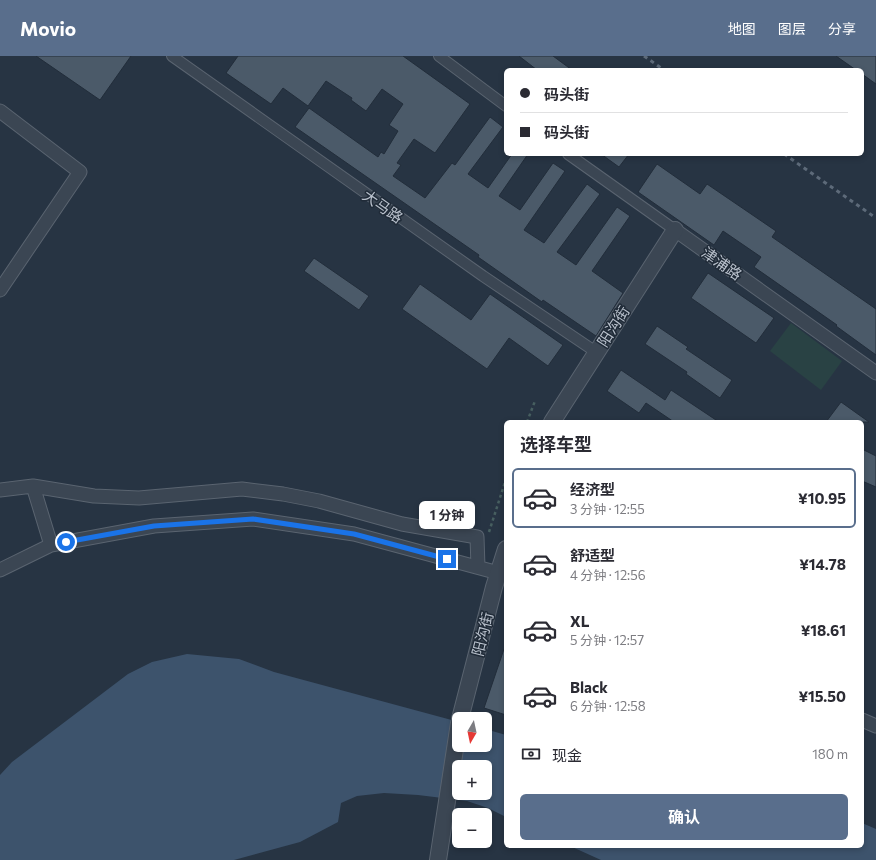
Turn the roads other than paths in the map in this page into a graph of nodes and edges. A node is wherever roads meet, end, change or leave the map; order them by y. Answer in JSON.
{"nodes":[{"id":1,"x":172,"y":56,"type":"edge"},
{"id":2,"x":439,"y":56,"type":"edge"},
{"id":3,"x":504,"y":105,"type":"edge"},
{"id":4,"x":0,"y":111,"type":"edge"},
{"id":5,"x":571,"y":156,"type":"edge"},
{"id":6,"x":675,"y":230,"type":"junction"},
{"id":7,"x":0,"y":290,"type":"edge"},
{"id":8,"x":596,"y":352,"type":"junction"},
{"id":9,"x":876,"y":373,"type":"edge"},
{"id":10,"x":553,"y":420,"type":"edge"},
{"id":11,"x":33,"y":486,"type":"junction"},
{"id":12,"x":0,"y":490,"type":"edge"},
{"id":13,"x":51,"y":545,"type":"junction"},
{"id":14,"x":504,"y":561,"type":"edge"},
{"id":15,"x":478,"y":567,"type":"junction"},
{"id":16,"x":0,"y":570,"type":"edge"},
{"id":17,"x":502,"y":573,"type":"edge"},
{"id":18,"x":462,"y":712,"type":"edge"},
{"id":19,"x":864,"y":721,"type":"edge"},
{"id":20,"x":876,"y":726,"type":"edge"},
{"id":21,"x":455,"y":752,"type":"edge"},
{"id":22,"x":432,"y":860,"type":"edge"},
{"id":23,"x":438,"y":860,"type":"edge"}],
"edges":[{"from":1,"to":8,"type":"street","name":"大马路"},
{"from":2,"to":3,"type":"street"},
{"from":4,"to":7,"type":"street"},
{"from":5,"to":6,"type":"street","name":"津浦路"},
{"from":6,"to":8,"type":"street","name":"阳沟街"},
{"from":6,"to":9,"type":"street","name":"津浦路"},
{"from":8,"to":10,"type":"street","name":"阳沟街"},
{"from":11,"to":12,"type":"street"},
{"from":11,"to":13,"type":"street"},
{"from":11,"to":15,"type":"street"},
{"from":13,"to":15,"type":"street"},
{"from":13,"to":16,"type":"street"},
{"from":14,"to":17,"type":"street","name":"阳沟街"},
{"from":15,"to":17,"type":"street"},
{"from":17,"to":18,"type":"street","name":"阳沟街"},
{"from":19,"to":20,"type":"street"},
{"from":21,"to":23,"type":"street"},
{"from":22,"to":23,"type":"street"}]}
